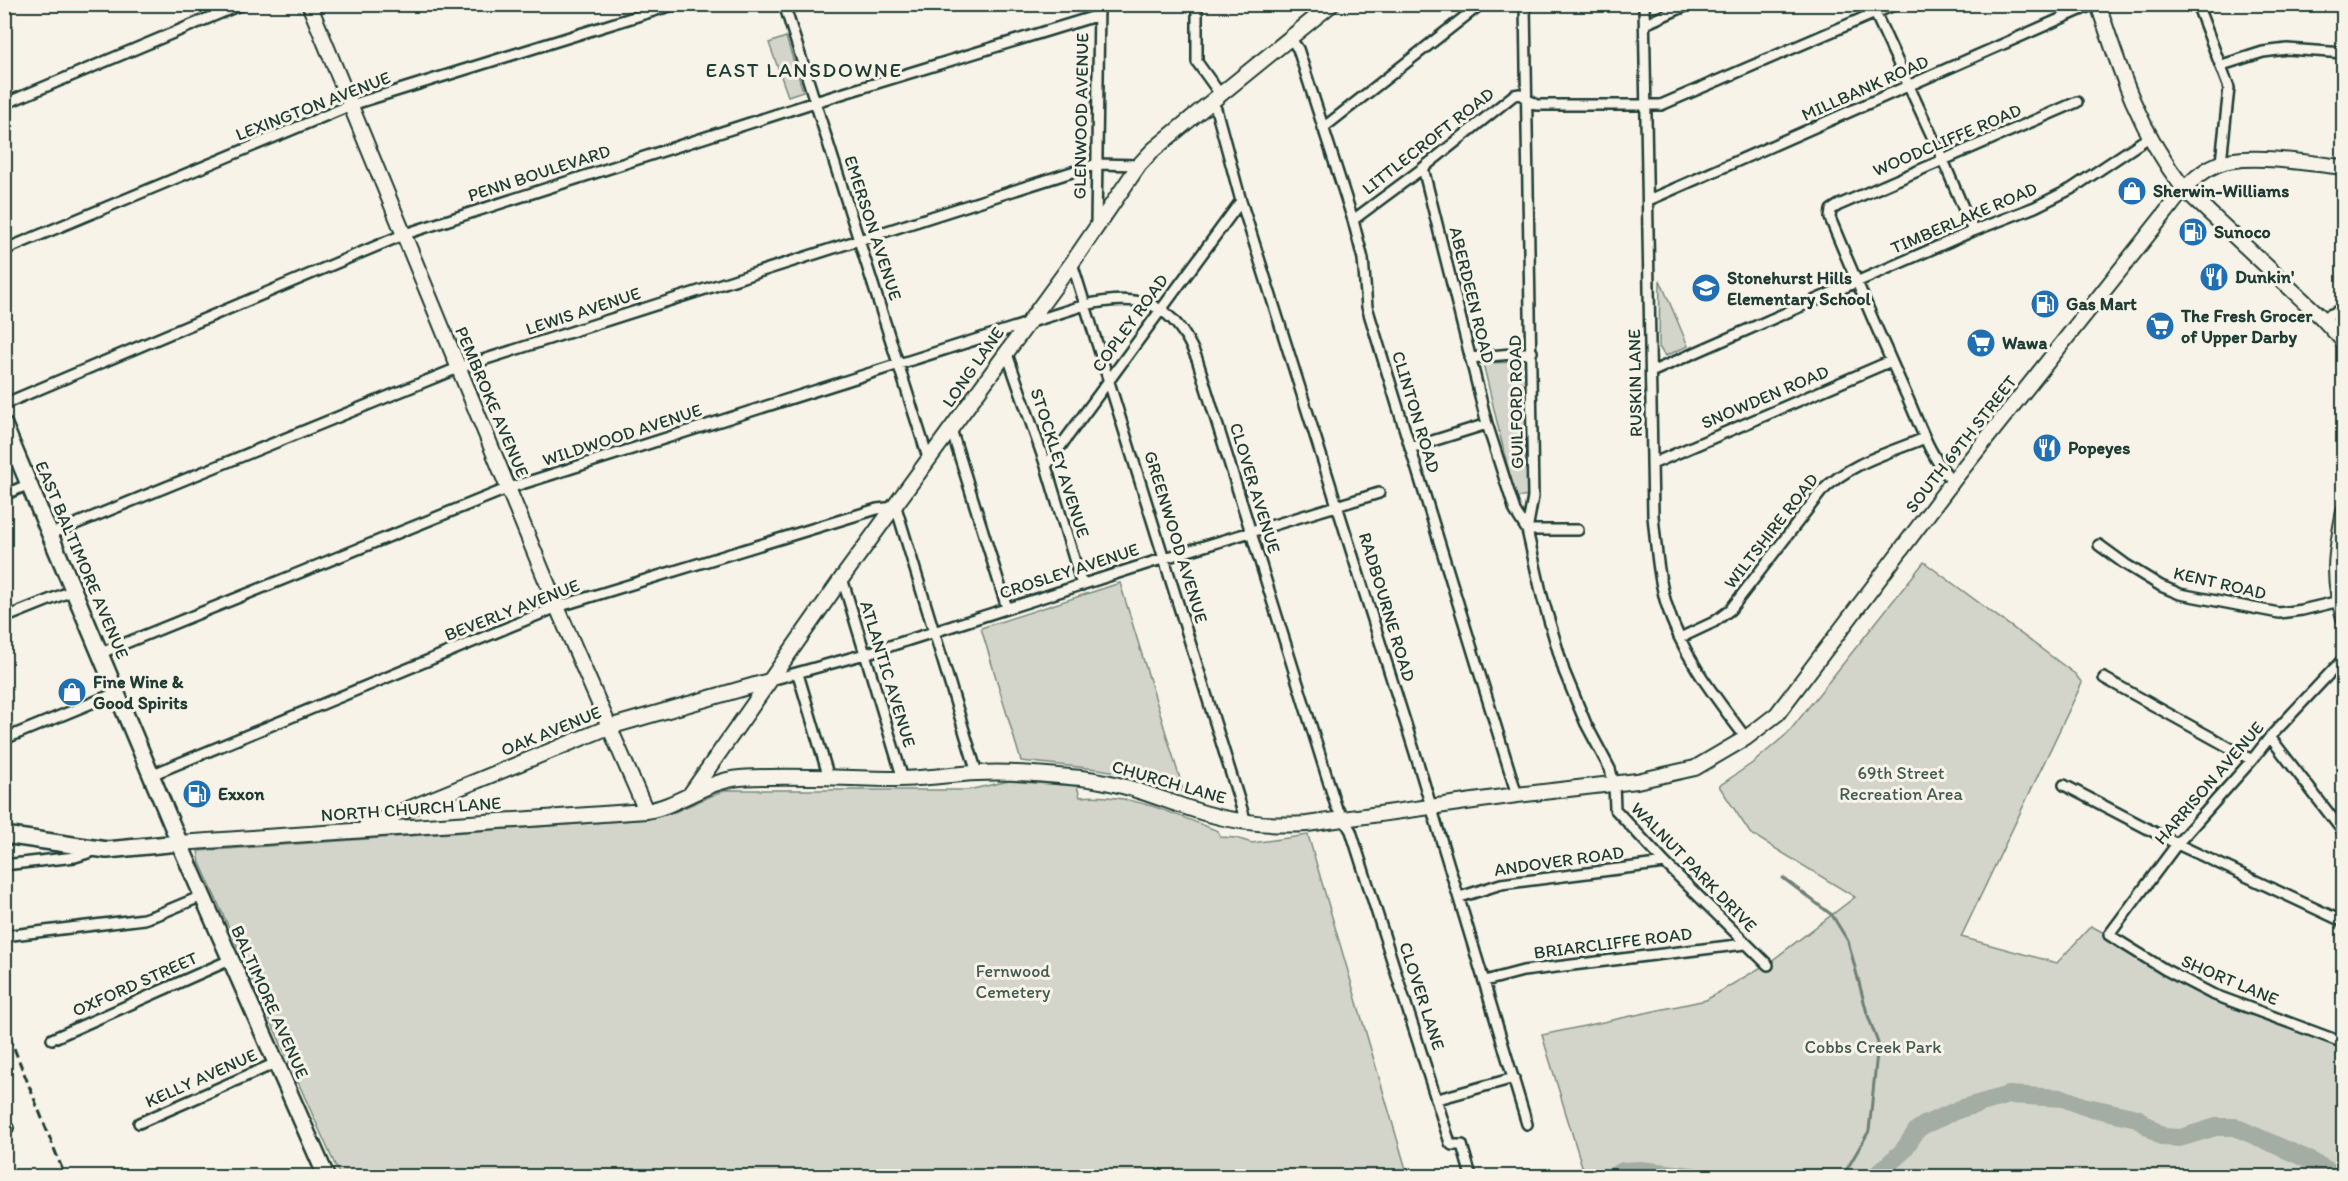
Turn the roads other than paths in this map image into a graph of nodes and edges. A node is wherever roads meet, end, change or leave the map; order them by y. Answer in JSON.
{"nodes":[{"id":1,"x":242,"y":4,"type":"edge"},
{"id":2,"x":309,"y":4,"type":"edge"},
{"id":3,"x":676,"y":4,"type":"edge"},
{"id":4,"x":784,"y":4,"type":"edge"},
{"id":5,"x":1099,"y":4,"type":"edge"},
{"id":6,"x":1197,"y":4,"type":"edge"},
{"id":7,"x":1332,"y":4,"type":"edge"},
{"id":8,"x":1481,"y":4,"type":"edge"},
{"id":9,"x":1525,"y":4,"type":"edge"},
{"id":10,"x":1644,"y":4,"type":"edge"},
{"id":11,"x":1690,"y":4,"type":"edge"},
{"id":12,"x":1896,"y":4,"type":"edge"},
{"id":13,"x":2096,"y":4,"type":"edge"},
{"id":14,"x":2197,"y":4,"type":"edge"},
{"id":15,"x":1873,"y":9,"type":"edge"},
{"id":16,"x":1099,"y":15,"type":"junction"},
{"id":17,"x":1644,"y":24,"type":"junction"},
{"id":18,"x":1291,"y":39,"type":"junction"},
{"id":19,"x":2343,"y":52,"type":"edge"},
{"id":20,"x":2222,"y":65,"type":"junction"},
{"id":21,"x":1909,"y":87,"type":"junction"},
{"id":22,"x":1526,"y":97,"type":"junction"},
{"id":23,"x":1215,"y":98,"type":"junction"},
{"id":24,"x":815,"y":102,"type":"junction"},
{"id":25,"x":4,"y":104,"type":"edge"},
{"id":26,"x":1646,"y":104,"type":"junction"},
{"id":27,"x":2072,"y":104,"type":"dead end"},
{"id":28,"x":351,"y":105,"type":"junction"},
{"id":29,"x":1323,"y":128,"type":"junction"},
{"id":30,"x":2149,"y":137,"type":"junction"},
{"id":31,"x":1943,"y":160,"type":"junction"},
{"id":32,"x":2221,"y":162,"type":"junction"},
{"id":33,"x":1097,"y":164,"type":"junction"},
{"id":34,"x":1139,"y":165,"type":"junction"},
{"id":35,"x":2343,"y":167,"type":"edge"},
{"id":36,"x":1423,"y":168,"type":"junction"},
{"id":37,"x":2184,"y":189,"type":"junction"},
{"id":38,"x":1649,"y":200,"type":"junction"},
{"id":39,"x":1241,"y":201,"type":"junction"},
{"id":40,"x":1353,"y":219,"type":"junction"},
{"id":41,"x":1096,"y":228,"type":"junction"},
{"id":42,"x":1973,"y":231,"type":"junction"},
{"id":43,"x":405,"y":234,"type":"junction"},
{"id":44,"x":859,"y":240,"type":"junction"},
{"id":45,"x":4,"y":250,"type":"edge"},
{"id":46,"x":1072,"y":262,"type":"junction"},
{"id":47,"x":1857,"y":283,"type":"junction"},
{"id":48,"x":1085,"y":305,"type":"junction"},
{"id":49,"x":1160,"y":308,"type":"junction"},
{"id":50,"x":2343,"y":309,"type":"edge"},
{"id":51,"x":2322,"y":318,"type":"junction"},
{"id":52,"x":1027,"y":322,"type":"junction"},
{"id":53,"x":2343,"y":342,"type":"edge"},
{"id":54,"x":1006,"y":351,"type":"junction"},
{"id":55,"x":1532,"y":352,"type":"junction"},
{"id":56,"x":1470,"y":358,"type":"junction"},
{"id":57,"x":1891,"y":361,"type":"junction"},
{"id":58,"x":898,"y":363,"type":"junction"},
{"id":59,"x":458,"y":369,"type":"junction"},
{"id":60,"x":1651,"y":372,"type":"junction"},
{"id":61,"x":1109,"y":379,"type":"junction"},
{"id":62,"x":4,"y":404,"type":"edge"},
{"id":63,"x":1487,"y":424,"type":"junction"},
{"id":64,"x":4,"y":425,"type":"edge"},
{"id":65,"x":951,"y":429,"type":"junction"},
{"id":66,"x":1925,"y":438,"type":"junction"},
{"id":67,"x":1410,"y":448,"type":"junction"},
{"id":68,"x":929,"y":461,"type":"junction"},
{"id":69,"x":1652,"y":464,"type":"junction"},
{"id":70,"x":1046,"y":466,"type":"junction"},
{"id":71,"x":1953,"y":481,"type":"junction"},
{"id":72,"x":29,"y":484,"type":"junction"},
{"id":73,"x":509,"y":488,"type":"junction"},
{"id":74,"x":1379,"y":493,"type":"dead end"},
{"id":75,"x":4,"y":495,"type":"edge"},
{"id":76,"x":1338,"y":505,"type":"junction"},
{"id":77,"x":896,"y":507,"type":"junction"},
{"id":78,"x":2343,"y":510,"type":"edge"},
{"id":79,"x":1527,"y":530,"type":"junction"},
{"id":80,"x":1578,"y":530,"type":"dead end"},
{"id":81,"x":1251,"y":532,"type":"junction"},
{"id":82,"x":51,"y":534,"type":"junction"},
{"id":83,"x":2099,"y":545,"type":"dead end"},
{"id":84,"x":1165,"y":558,"type":"junction"},
{"id":85,"x":842,"y":578,"type":"junction"},
{"id":86,"x":1082,"y":585,"type":"junction"},
{"id":87,"x":74,"y":590,"type":"junction"},
{"id":88,"x":2341,"y":601,"type":"edge"},
{"id":89,"x":557,"y":607,"type":"junction"},
{"id":90,"x":1007,"y":608,"type":"junction"},
{"id":91,"x":4,"y":618,"type":"edge"},
{"id":92,"x":2343,"y":618,"type":"edge"},
{"id":93,"x":934,"y":632,"type":"junction"},
{"id":94,"x":1680,"y":638,"type":"junction"},
{"id":95,"x":101,"y":653,"type":"junction"},
{"id":96,"x":865,"y":654,"type":"junction"},
{"id":97,"x":2343,"y":658,"type":"edge"},
{"id":98,"x":798,"y":674,"type":"junction"},
{"id":99,"x":2104,"y":678,"type":"dead end"},
{"id":100,"x":769,"y":681,"type":"junction"},
{"id":101,"x":116,"y":693,"type":"junction"},
{"id":102,"x":609,"y":727,"type":"junction"},
{"id":103,"x":2270,"y":737,"type":"junction"},
{"id":104,"x":1746,"y":738,"type":"junction"},
{"id":105,"x":4,"y":739,"type":"edge"},
{"id":106,"x":2252,"y":760,"type":"junction"},
{"id":107,"x":977,"y":773,"type":"junction"},
{"id":108,"x":151,"y":775,"type":"junction"},
{"id":109,"x":829,"y":778,"type":"junction"},
{"id":110,"x":903,"y":779,"type":"junction"},
{"id":111,"x":1614,"y":784,"type":"junction"},
{"id":112,"x":2064,"y":785,"type":"dead end"},
{"id":113,"x":689,"y":794,"type":"junction"},
{"id":114,"x":1517,"y":795,"type":"junction"},
{"id":115,"x":1432,"y":807,"type":"junction"},
{"id":116,"x":646,"y":811,"type":"junction"},
{"id":117,"x":1343,"y":818,"type":"junction"},
{"id":118,"x":1246,"y":822,"type":"junction"},
{"id":119,"x":353,"y":832,"type":"junction"},
{"id":120,"x":2343,"y":833,"type":"edge"},
{"id":121,"x":4,"y":835,"type":"edge"},
{"id":122,"x":179,"y":843,"type":"junction"},
{"id":123,"x":2177,"y":844,"type":"junction"},
{"id":124,"x":100,"y":850,"type":"junction"},
{"id":125,"x":1665,"y":863,"type":"junction"},
{"id":126,"x":4,"y":865,"type":"edge"},
{"id":127,"x":202,"y":896,"type":"junction"},
{"id":128,"x":1460,"y":897,"type":"junction"},
{"id":129,"x":2343,"y":922,"type":"edge"},
{"id":130,"x":4,"y":936,"type":"edge"},
{"id":131,"x":2109,"y":936,"type":"joint"},
{"id":132,"x":1745,"y":944,"type":"junction"},
{"id":133,"x":230,"y":960,"type":"junction"},
{"id":134,"x":1768,"y":965,"type":"dead end"},
{"id":135,"x":1485,"y":981,"type":"junction"},
{"id":136,"x":52,"y":1039,"type":"dead end"},
{"id":137,"x":2343,"y":1043,"type":"edge"},
{"id":138,"x":276,"y":1063,"type":"junction"},
{"id":139,"x":1514,"y":1078,"type":"junction"},
{"id":140,"x":1438,"y":1100,"type":"junction"},
{"id":141,"x":140,"y":1122,"type":"dead end"},
{"id":142,"x":1527,"y":1124,"type":"dead end"},
{"id":143,"x":326,"y":1176,"type":"edge"},
{"id":144,"x":1472,"y":1176,"type":"edge"}],
"edges":[{"from":1,"to":25,"type":"street"},
{"from":2,"to":28,"type":"main road","name":"PEMBROKE AVENUE"},
{"from":3,"to":28,"type":"street","name":"LEXINGTON AVENUE"},
{"from":4,"to":24,"type":"street","name":"EMERSON AVENUE"},
{"from":5,"to":16,"type":"street","name":"GLENWOOD AVENUE"},
{"from":6,"to":23,"type":"street","name":"RADBOURNE ROAD"},
{"from":7,"to":18,"type":"main road","name":"LONG LANE"},
{"from":8,"to":29,"type":"street"},
{"from":9,"to":22,"type":"street","name":"GUILFORD ROAD"},
{"from":10,"to":17,"type":"street","name":"RUSKIN LANE"},
{"from":11,"to":17,"type":"street"},
{"from":12,"to":15,"type":"street"},
{"from":13,"to":21,"type":"street","name":"MILLBANK ROAD"},
{"from":13,"to":30,"type":"main road"},
{"from":14,"to":20,"type":"street"},
{"from":15,"to":21,"type":"street"},
{"from":15,"to":26,"type":"street"},
{"from":16,"to":24,"type":"street","name":"PENN BOULEVARD"},
{"from":16,"to":33,"type":"street","name":"GLENWOOD AVENUE"},
{"from":17,"to":26,"type":"street","name":"RUSKIN LANE"},
{"from":18,"to":23,"type":"main road","name":"LONG LANE"},
{"from":18,"to":29,"type":"street","name":"CLINTON ROAD"},
{"from":19,"to":20,"type":"street"},
{"from":20,"to":32,"type":"street"},
{"from":21,"to":31,"type":"street"},
{"from":21,"to":38,"type":"street","name":"MILLBANK ROAD"},
{"from":22,"to":26,"type":"street"},
{"from":22,"to":36,"type":"street","name":"LITTLECROFT ROAD"},
{"from":22,"to":55,"type":"street","name":"GUILFORD ROAD"},
{"from":23,"to":34,"type":"main road","name":"LONG LANE"},
{"from":23,"to":39,"type":"street","name":"RADBOURNE ROAD"},
{"from":24,"to":43,"type":"street","name":"PENN BOULEVARD"},
{"from":24,"to":44,"type":"street","name":"EMERSON AVENUE"},
{"from":26,"to":38,"type":"street","name":"RUSKIN LANE"},
{"from":27,"to":31,"type":"street","name":"WOODCLIFFE ROAD"},
{"from":28,"to":43,"type":"main road","name":"PEMBROKE AVENUE"},
{"from":28,"to":45,"type":"street","name":"LEXINGTON AVENUE"},
{"from":29,"to":40,"type":"street","name":"CLINTON ROAD"},
{"from":30,"to":37,"type":"main road"},
{"from":30,"to":42,"type":"street","name":"TIMBERLAKE ROAD"},
{"from":31,"to":42,"type":"street"},
{"from":31,"to":47,"type":"street","name":"WOODCLIFFE ROAD"},
{"from":32,"to":35,"type":"main road","name":"SOUTH 69TH STREET"},
{"from":32,"to":37,"type":"main road","name":"SOUTH 69TH STREET"},
{"from":33,"to":34,"type":"street","name":"LEWIS AVENUE"},
{"from":33,"to":41,"type":"street","name":"GLENWOOD AVENUE"},
{"from":33,"to":44,"type":"street","name":"LEWIS AVENUE"},
{"from":34,"to":41,"type":"main road","name":"LONG LANE"},
{"from":36,"to":40,"type":"street","name":"LITTLECROFT ROAD"},
{"from":36,"to":56,"type":"street","name":"ABERDEEN ROAD"},
{"from":37,"to":51,"type":"main road"},
{"from":37,"to":71,"type":"main road","name":"SOUTH 69TH STREET"},
{"from":38,"to":60,"type":"street","name":"RUSKIN LANE"},
{"from":39,"to":49,"type":"street","name":"COPLEY ROAD"},
{"from":39,"to":76,"type":"street","name":"RADBOURNE ROAD"},
{"from":40,"to":67,"type":"street","name":"CLINTON ROAD"},
{"from":41,"to":46,"type":"main road","name":"LONG LANE"},
{"from":42,"to":47,"type":"street","name":"TIMBERLAKE ROAD"},
{"from":43,"to":59,"type":"main road","name":"PEMBROKE AVENUE"},
{"from":43,"to":62,"type":"street","name":"PENN BOULEVARD"},
{"from":44,"to":58,"type":"street","name":"EMERSON AVENUE"},
{"from":44,"to":59,"type":"street","name":"LEWIS AVENUE"},
{"from":46,"to":48,"type":"street","name":"GREENWOOD AVENUE"},
{"from":46,"to":52,"type":"main road","name":"LONG LANE"},
{"from":47,"to":57,"type":"street"},
{"from":47,"to":60,"type":"street","name":"TIMBERLAKE ROAD"},
{"from":48,"to":49,"type":"street","name":"CLOVER AVENUE"},
{"from":48,"to":52,"type":"street","name":"CLOVER AVENUE"},
{"from":48,"to":61,"type":"street","name":"GREENWOOD AVENUE"},
{"from":49,"to":61,"type":"street","name":"COPLEY ROAD"},
{"from":49,"to":81,"type":"street","name":"CLOVER AVENUE"},
{"from":50,"to":51,"type":"street"},
{"from":51,"to":53,"type":"main road"},
{"from":52,"to":54,"type":"main road","name":"LONG LANE"},
{"from":52,"to":58,"type":"street","name":"WILDWOOD AVENUE"},
{"from":54,"to":65,"type":"main road","name":"LONG LANE"},
{"from":54,"to":70,"type":"street","name":"STOCKLEY AVENUE"},
{"from":55,"to":56,"type":"street"},
{"from":55,"to":79,"type":"street","name":"GUILFORD ROAD"},
{"from":56,"to":63,"type":"street","name":"ABERDEEN ROAD"},
{"from":57,"to":66,"type":"street"},
{"from":57,"to":69,"type":"street","name":"SNOWDEN ROAD"},
{"from":58,"to":68,"type":"street","name":"EMERSON AVENUE"},
{"from":58,"to":73,"type":"street","name":"WILDWOOD AVENUE"},
{"from":59,"to":73,"type":"main road","name":"PEMBROKE AVENUE"},
{"from":59,"to":82,"type":"street","name":"LEWIS AVENUE"},
{"from":60,"to":69,"type":"street","name":"RUSKIN LANE"},
{"from":61,"to":70,"type":"street","name":"COPLEY ROAD"},
{"from":61,"to":84,"type":"street","name":"GREENWOOD AVENUE"},
{"from":63,"to":67,"type":"street"},
{"from":63,"to":79,"type":"street","name":"ABERDEEN ROAD"},
{"from":64,"to":72,"type":"main road","name":"EAST BALTIMORE AVENUE"},
{"from":65,"to":68,"type":"main road","name":"LONG LANE"},
{"from":65,"to":90,"type":"street"},
{"from":66,"to":71,"type":"street"},
{"from":66,"to":94,"type":"street","name":"WILTSHIRE ROAD"},
{"from":67,"to":114,"type":"street","name":"CLINTON ROAD"},
{"from":68,"to":77,"type":"main road","name":"LONG LANE"},
{"from":69,"to":94,"type":"street","name":"RUSKIN LANE"},
{"from":70,"to":86,"type":"street","name":"STOCKLEY AVENUE"},
{"from":71,"to":104,"type":"main road","name":"SOUTH 69TH STREET"},
{"from":72,"to":75,"type":"street"},
{"from":72,"to":82,"type":"main road","name":"EAST BALTIMORE AVENUE"},
{"from":73,"to":89,"type":"main road","name":"PEMBROKE AVENUE"},
{"from":73,"to":95,"type":"street","name":"WILDWOOD AVENUE"},
{"from":74,"to":76,"type":"street","name":"CROSLEY AVENUE"},
{"from":76,"to":81,"type":"street","name":"CROSLEY AVENUE"},
{"from":76,"to":115,"type":"street","name":"RADBOURNE ROAD"},
{"from":77,"to":85,"type":"main road","name":"LONG LANE"},
{"from":77,"to":89,"type":"street","name":"BEVERLY AVENUE"},
{"from":77,"to":93,"type":"street"},
{"from":78,"to":88,"type":"main road"},
{"from":79,"to":80,"type":"street"},
{"from":79,"to":111,"type":"street","name":"GUILFORD ROAD"},
{"from":81,"to":84,"type":"street","name":"CROSLEY AVENUE"},
{"from":81,"to":117,"type":"street","name":"CLOVER AVENUE"},
{"from":82,"to":87,"type":"main road","name":"EAST BALTIMORE AVENUE"},
{"from":83,"to":88,"type":"street","name":"KENT ROAD"},
{"from":84,"to":86,"type":"street","name":"CROSLEY AVENUE"},
{"from":84,"to":118,"type":"street","name":"GREENWOOD AVENUE"},
{"from":85,"to":96,"type":"street","name":"ATLANTIC AVENUE"},
{"from":85,"to":100,"type":"main road","name":"LONG LANE"},
{"from":86,"to":90,"type":"street","name":"CROSLEY AVENUE"},
{"from":87,"to":91,"type":"street"},
{"from":87,"to":95,"type":"main road","name":"EAST BALTIMORE AVENUE"},
{"from":88,"to":92,"type":"main road"},
{"from":89,"to":102,"type":"main road","name":"PEMBROKE AVENUE"},
{"from":89,"to":108,"type":"street","name":"BEVERLY AVENUE"},
{"from":90,"to":93,"type":"street","name":"CROSLEY AVENUE"},
{"from":93,"to":96,"type":"street","name":"CROSLEY AVENUE"},
{"from":93,"to":107,"type":"street"},
{"from":94,"to":104,"type":"street","name":"RUSKIN LANE"},
{"from":95,"to":101,"type":"main road","name":"EAST BALTIMORE AVENUE"},
{"from":96,"to":98,"type":"street","name":"CROSLEY AVENUE"},
{"from":96,"to":110,"type":"street","name":"ATLANTIC AVENUE"},
{"from":97,"to":103,"type":"street","name":"HARRISON AVENUE"},
{"from":98,"to":100,"type":"street","name":"CROSLEY AVENUE"},
{"from":98,"to":109,"type":"street"},
{"from":99,"to":106,"type":"street"},
{"from":100,"to":102,"type":"main road","name":"OAK AVENUE"},
{"from":100,"to":113,"type":"main road","name":"LONG LANE"},
{"from":101,"to":105,"type":"street"},
{"from":101,"to":108,"type":"main road","name":"EAST BALTIMORE AVENUE"},
{"from":102,"to":116,"type":"main road","name":"PEMBROKE AVENUE"},
{"from":102,"to":119,"type":"main road","name":"OAK AVENUE"},
{"from":103,"to":106,"type":"street","name":"HARRISON AVENUE"},
{"from":103,"to":120,"type":"street"},
{"from":104,"to":111,"type":"main road","name":"SOUTH 69TH STREET"},
{"from":106,"to":123,"type":"street","name":"HARRISON AVENUE"},
{"from":107,"to":110,"type":"main road","name":"CHURCH LANE"},
{"from":107,"to":118,"type":"main road","name":"CHURCH LANE"},
{"from":108,"to":122,"type":"main road","name":"EAST BALTIMORE AVENUE"},
{"from":109,"to":110,"type":"main road","name":"CHURCH LANE"},
{"from":109,"to":113,"type":"main road","name":"CHURCH LANE"},
{"from":111,"to":114,"type":"main road","name":"CHURCH LANE"},
{"from":111,"to":125,"type":"street","name":"WALNUT PARK DRIVE"},
{"from":112,"to":123,"type":"street"},
{"from":113,"to":116,"type":"main road","name":"CHURCH LANE"},
{"from":114,"to":115,"type":"main road","name":"CHURCH LANE"},
{"from":115,"to":117,"type":"main road","name":"CHURCH LANE"},
{"from":115,"to":128,"type":"street","name":"RADBOURNE ROAD"},
{"from":116,"to":119,"type":"main road","name":"NORTH CHURCH LANE"},
{"from":117,"to":118,"type":"main road","name":"CHURCH LANE"},
{"from":117,"to":140,"type":"street","name":"CLOVER LANE"},
{"from":119,"to":122,"type":"main road","name":"NORTH CHURCH LANE"},
{"from":121,"to":124,"type":"main road"},
{"from":122,"to":124,"type":"main road"},
{"from":122,"to":127,"type":"main road","name":"BALTIMORE AVENUE"},
{"from":123,"to":129,"type":"street"},
{"from":123,"to":131,"type":"street","name":"HARRISON AVENUE"},
{"from":124,"to":126,"type":"street"},
{"from":125,"to":128,"type":"street","name":"ANDOVER ROAD"},
{"from":125,"to":132,"type":"street","name":"WALNUT PARK DRIVE"},
{"from":127,"to":130,"type":"street"},
{"from":127,"to":133,"type":"main road","name":"BALTIMORE AVENUE"},
{"from":128,"to":135,"type":"street","name":"RADBOURNE ROAD"},
{"from":131,"to":137,"type":"street","name":"SHORT LANE"},
{"from":132,"to":134,"type":"street","name":"WALNUT PARK DRIVE"},
{"from":132,"to":135,"type":"street","name":"BRIARCLIFFE ROAD"},
{"from":133,"to":136,"type":"street","name":"OXFORD STREET"},
{"from":133,"to":138,"type":"main road","name":"BALTIMORE AVENUE"},
{"from":135,"to":139,"type":"street","name":"RADBOURNE ROAD"},
{"from":138,"to":141,"type":"street","name":"KELLY AVENUE"},
{"from":138,"to":143,"type":"main road","name":"BALTIMORE AVENUE"},
{"from":139,"to":140,"type":"street"},
{"from":139,"to":142,"type":"street","name":"RADBOURNE ROAD"},
{"from":140,"to":144,"type":"street","name":"CLOVER LANE"}]}
